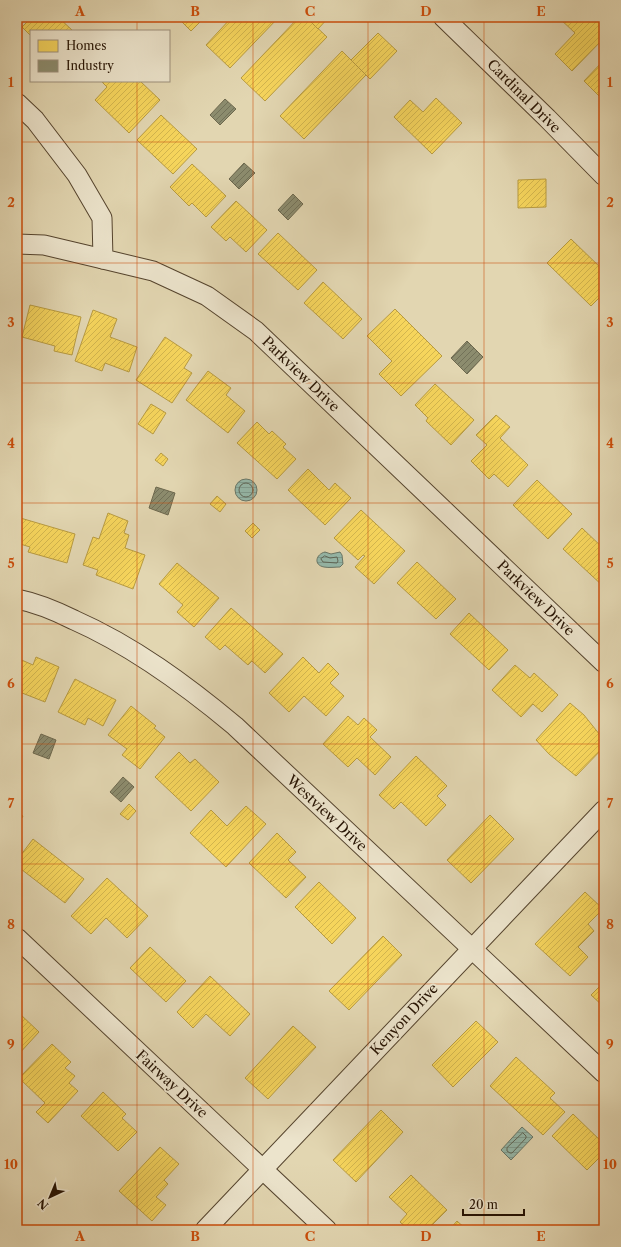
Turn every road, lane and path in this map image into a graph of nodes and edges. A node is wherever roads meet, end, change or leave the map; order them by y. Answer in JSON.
{"nodes":[{"id":1,"x":443,"y":17,"type":"edge"},
{"id":2,"x":17,"y":103,"type":"edge"},
{"id":3,"x":604,"y":176,"type":"edge"},
{"id":4,"x":17,"y":244,"type":"edge"},
{"id":5,"x":103,"y":259,"type":"junction"},
{"id":6,"x":17,"y":599,"type":"edge"},
{"id":7,"x":604,"y":663,"type":"edge"},
{"id":8,"x":604,"y":810,"type":"edge"},
{"id":9,"x":17,"y":938,"type":"edge"},
{"id":10,"x":471,"y":949,"type":"junction"},
{"id":11,"x":604,"y":1073,"type":"edge"},
{"id":12,"x":262,"y":1169,"type":"junction"},
{"id":13,"x":205,"y":1230,"type":"edge"},
{"id":14,"x":327,"y":1230,"type":"edge"}],
"edges":[{"from":1,"to":3,"type":"street","name":"Cardinal Drive"},
{"from":2,"to":5,"type":"street"},
{"from":4,"to":5,"type":"street","name":"Parkview Drive"},
{"from":5,"to":7,"type":"street","name":"Parkview Drive"},
{"from":6,"to":10,"type":"street","name":"Westview Drive"},
{"from":8,"to":10,"type":"street","name":"Kenyon Drive"},
{"from":9,"to":12,"type":"street","name":"Fairway Drive"},
{"from":10,"to":11,"type":"street","name":"Westview Drive"},
{"from":10,"to":12,"type":"street","name":"Kenyon Drive"},
{"from":12,"to":13,"type":"street","name":"Kenyon Drive"},
{"from":12,"to":14,"type":"street","name":"Fairway Drive"}]}
